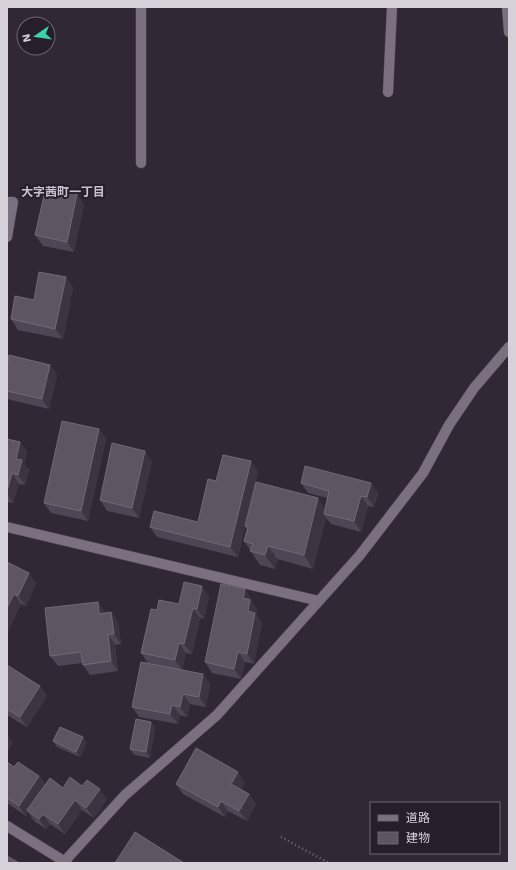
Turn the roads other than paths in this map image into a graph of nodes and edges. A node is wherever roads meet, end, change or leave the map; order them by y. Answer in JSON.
{"nodes":[{"id":1,"x":141,"y":7,"type":"edge"},
{"id":2,"x":392,"y":7,"type":"edge"},
{"id":3,"x":507,"y":7,"type":"edge"},
{"id":4,"x":509,"y":32,"type":"edge"},
{"id":5,"x":388,"y":92,"type":"dead end"},
{"id":6,"x":141,"y":163,"type":"dead end"},
{"id":7,"x":7,"y":202,"type":"edge"},
{"id":8,"x":7,"y":237,"type":"edge"},
{"id":9,"x":509,"y":347,"type":"edge"},
{"id":10,"x":7,"y":527,"type":"edge"},
{"id":11,"x":319,"y":601,"type":"junction"},
{"id":12,"x":7,"y":826,"type":"edge"},
{"id":13,"x":65,"y":862,"type":"edge"}],
"edges":[{"from":1,"to":6,"type":"street"},
{"from":2,"to":5,"type":"street"},
{"from":3,"to":4,"type":"street"},
{"from":7,"to":8,"type":"street"},
{"from":9,"to":11,"type":"street"},
{"from":10,"to":11,"type":"street"},
{"from":11,"to":13,"type":"street"},
{"from":12,"to":13,"type":"street"}]}
